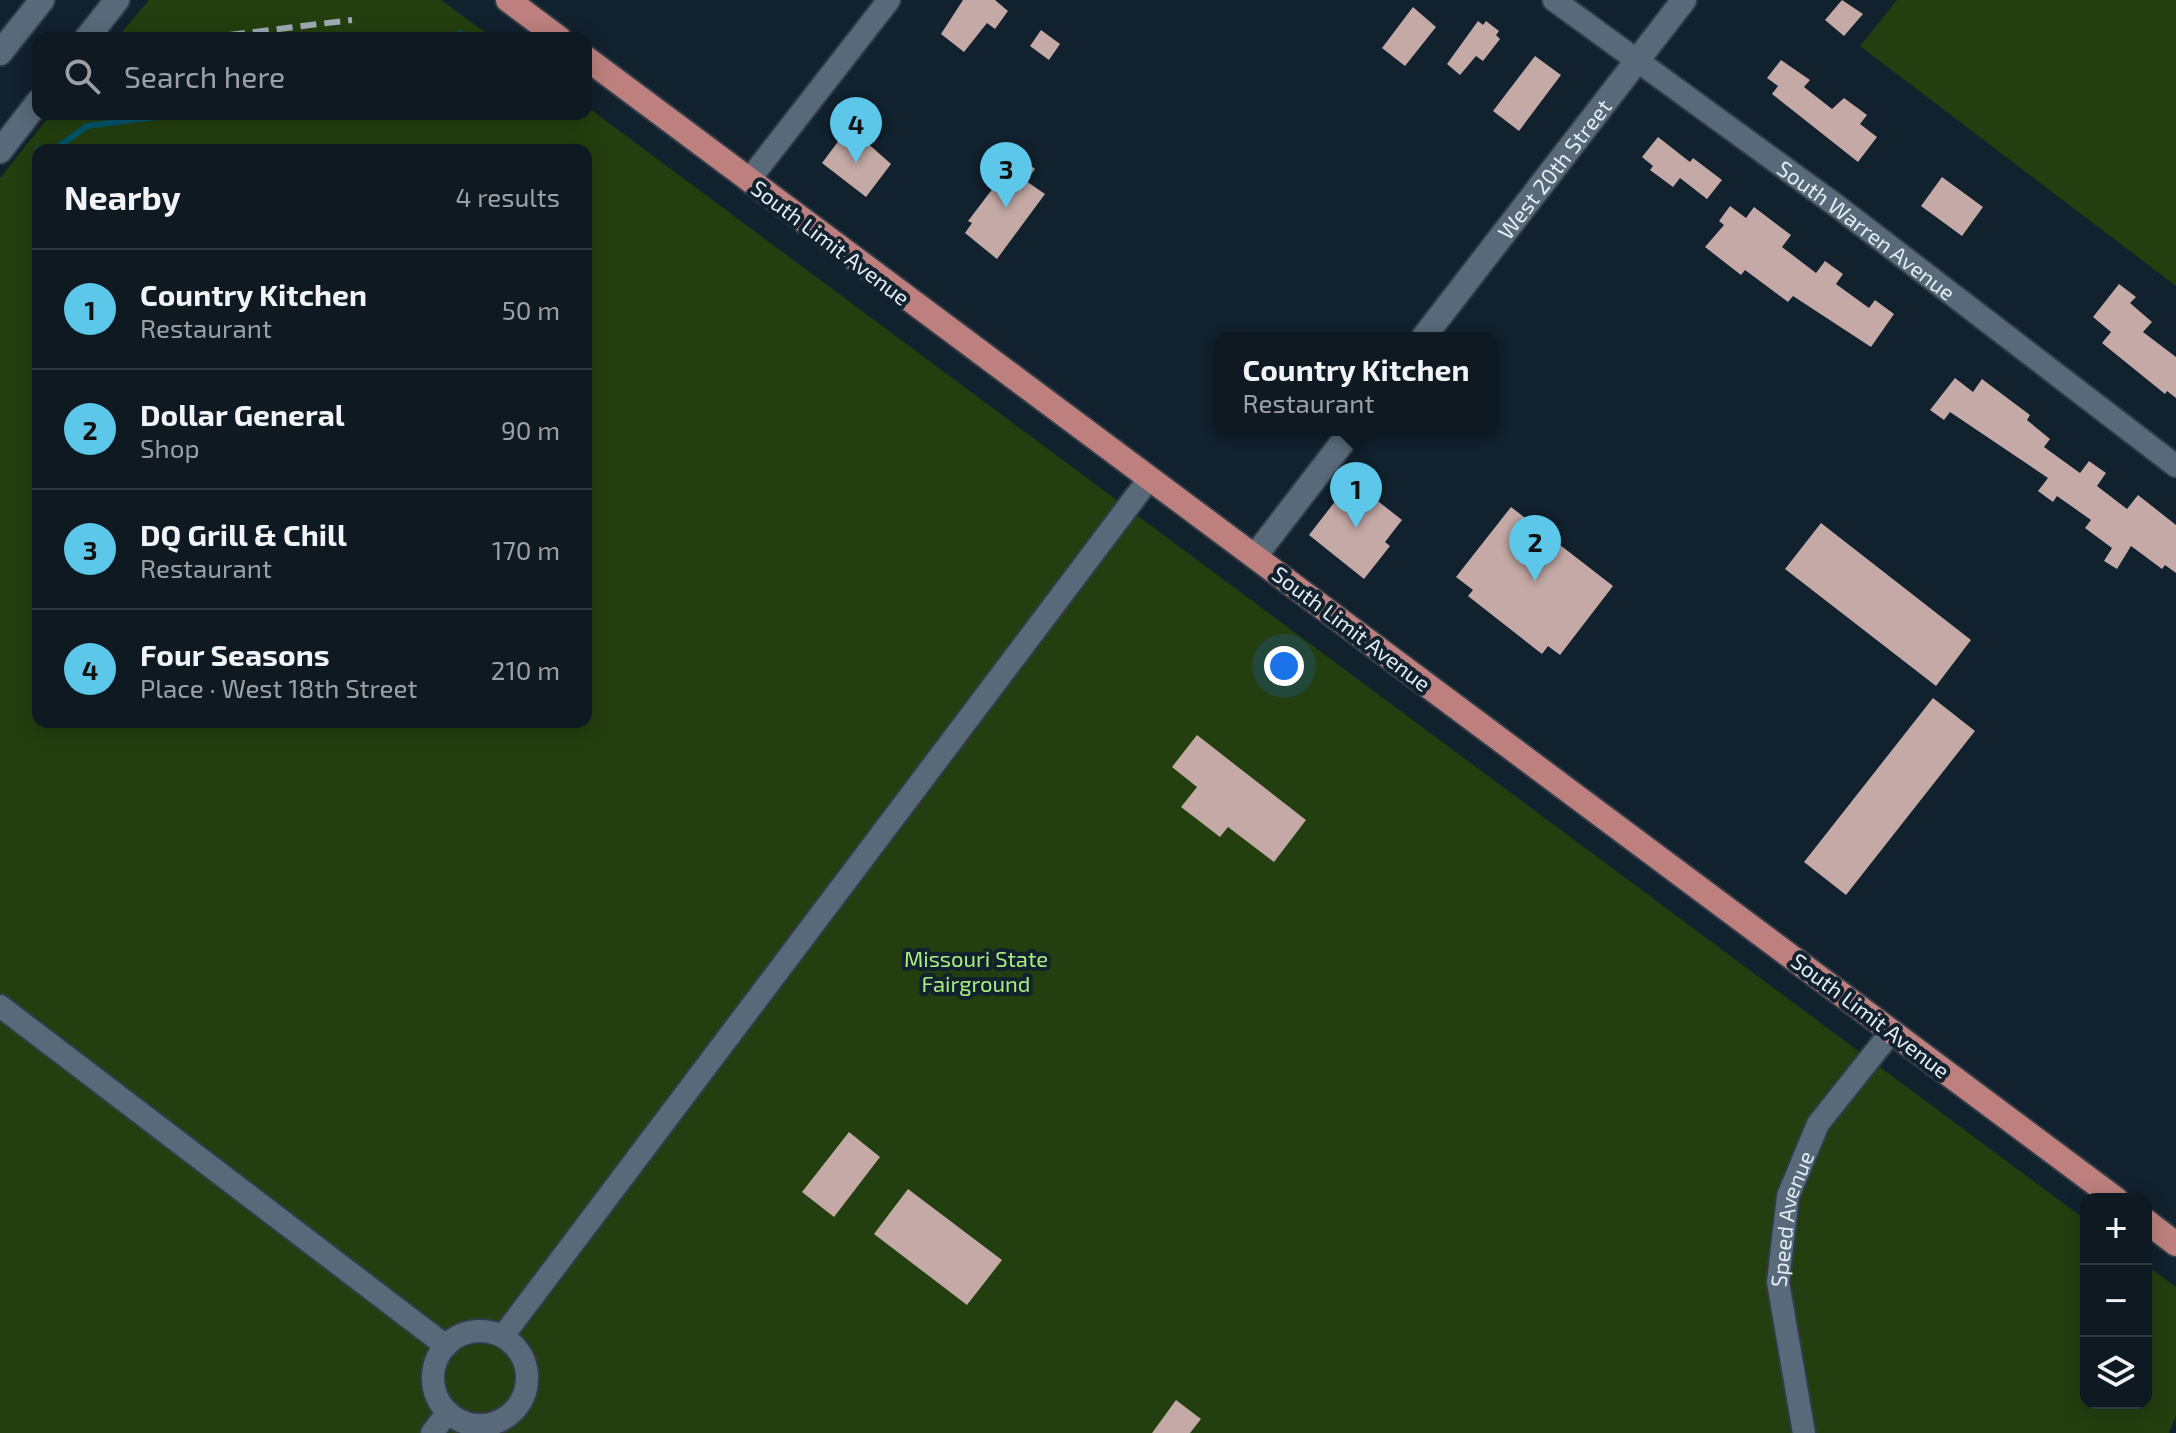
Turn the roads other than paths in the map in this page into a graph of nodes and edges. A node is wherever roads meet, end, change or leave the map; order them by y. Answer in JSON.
{"nodes":[{"id":1,"x":42,"y":0,"type":"edge"},
{"id":2,"x":117,"y":0,"type":"edge"},
{"id":3,"x":508,"y":0,"type":"edge"},
{"id":4,"x":889,"y":0,"type":"edge"},
{"id":5,"x":1554,"y":0,"type":"edge"},
{"id":6,"x":1684,"y":0,"type":"edge"},
{"id":7,"x":92,"y":32,"type":"edge"},
{"id":8,"x":551,"y":32,"type":"edge"},
{"id":9,"x":0,"y":53,"type":"edge"},
{"id":10,"x":1637,"y":61,"type":"junction"},
{"id":11,"x":592,"y":62,"type":"edge"},
{"id":12,"x":32,"y":110,"type":"edge"},
{"id":13,"x":0,"y":151,"type":"edge"},
{"id":14,"x":749,"y":180,"type":"junction"},
{"id":15,"x":1428,"y":332,"type":"edge"},
{"id":16,"x":1347,"y":436,"type":"edge"},
{"id":17,"x":2176,"y":466,"type":"edge"},
{"id":18,"x":1149,"y":479,"type":"junction"},
{"id":19,"x":1255,"y":556,"type":"junction"},
{"id":20,"x":0,"y":1006,"type":"edge"},
{"id":21,"x":1892,"y":1031,"type":"junction"},
{"id":22,"x":2108,"y":1193,"type":"edge"},
{"id":23,"x":2152,"y":1226,"type":"edge"},
{"id":24,"x":2176,"y":1244,"type":"edge"},
{"id":25,"x":503,"y":1336,"type":"junction"},
{"id":26,"x":446,"y":1346,"type":"junction"},
{"id":27,"x":448,"y":1412,"type":"junction"},
{"id":28,"x":432,"y":1433,"type":"edge"},
{"id":29,"x":1804,"y":1433,"type":"edge"}],
"edges":[{"from":1,"to":9,"type":"street"},
{"from":2,"to":7,"type":"street"},
{"from":3,"to":8,"type":"highway"},
{"from":4,"to":14,"type":"street"},
{"from":5,"to":10,"type":"street","name":"South Warren Avenue"},
{"from":6,"to":10,"type":"street","name":"West 20th Street"},
{"from":10,"to":15,"type":"street","name":"West 20th Street"},
{"from":10,"to":17,"type":"street","name":"South Warren Avenue"},
{"from":11,"to":14,"type":"highway","name":"South Limit Avenue"},
{"from":12,"to":13,"type":"street"},
{"from":14,"to":18,"type":"highway","name":"South Limit Avenue"},
{"from":16,"to":19,"type":"street"},
{"from":18,"to":19,"type":"highway","name":"South Limit Avenue"},
{"from":18,"to":25,"type":"street"},
{"from":19,"to":21,"type":"highway","name":"South Limit Avenue"},
{"from":20,"to":26,"type":"street"},
{"from":21,"to":22,"type":"highway","name":"South Limit Avenue"},
{"from":21,"to":29,"type":"street","name":"Speed Avenue"},
{"from":23,"to":24,"type":"highway"},
{"from":25,"to":26,"type":"street"},
{"from":25,"to":27,"type":"street"},
{"from":26,"to":27,"type":"street"},
{"from":27,"to":28,"type":"street"}]}
